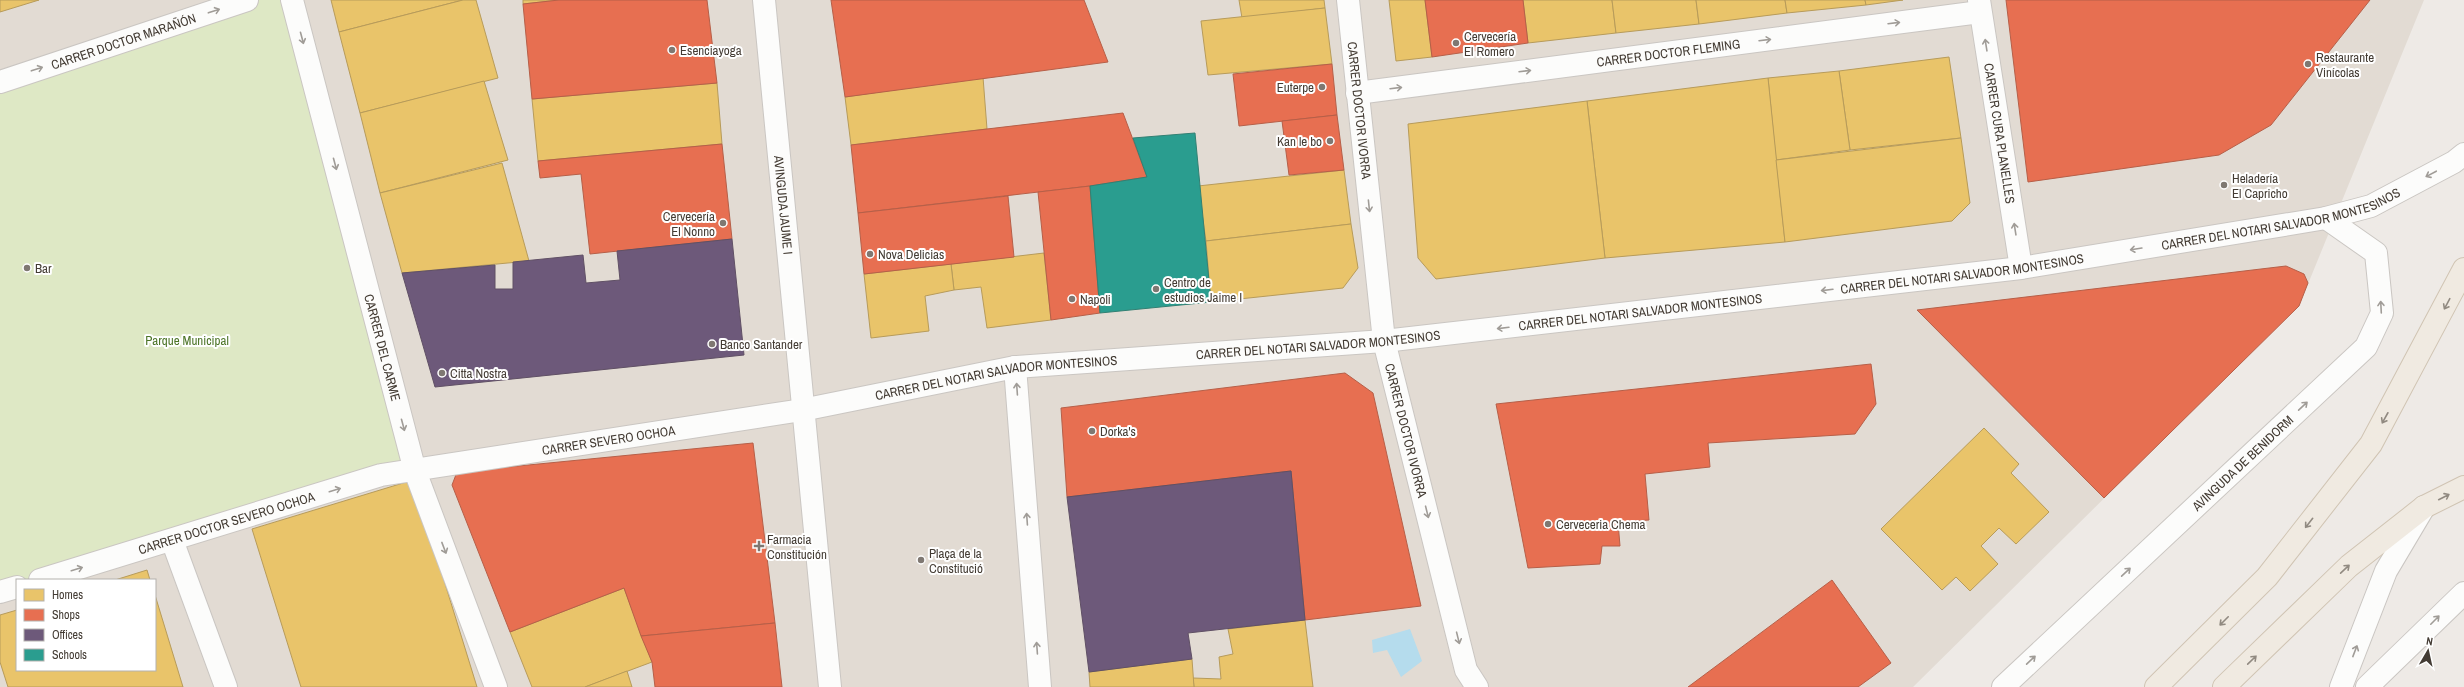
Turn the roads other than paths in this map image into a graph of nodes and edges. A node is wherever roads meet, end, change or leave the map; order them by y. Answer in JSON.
{"nodes":[{"id":1,"x":247,"y":0,"type":"edge"},
{"id":2,"x":292,"y":0,"type":"edge"},
{"id":3,"x":764,"y":0,"type":"edge"},
{"id":4,"x":1348,"y":0,"type":"edge"},
{"id":5,"x":1980,"y":6,"type":"edge"},
{"id":6,"x":0,"y":82,"type":"edge"},
{"id":7,"x":1357,"y":93,"type":"junction"},
{"id":8,"x":2464,"y":154,"type":"edge"},
{"id":9,"x":2326,"y":218,"type":"junction"},
{"id":10,"x":2021,"y":268,"type":"junction"},
{"id":11,"x":2464,"y":269,"type":"edge"},
{"id":12,"x":1384,"y":341,"type":"junction"},
{"id":13,"x":1015,"y":367,"type":"junction"},
{"id":14,"x":802,"y":410,"type":"junction"},
{"id":15,"x":415,"y":471,"type":"junction"},
{"id":16,"x":2464,"y":487,"type":"edge"},
{"id":17,"x":2424,"y":507,"type":"junction"},
{"id":18,"x":172,"y":540,"type":"junction"},
{"id":19,"x":43,"y":579,"type":"edge"},
{"id":20,"x":16,"y":587,"type":"edge"},
{"id":21,"x":0,"y":592,"type":"edge"},
{"id":22,"x":2464,"y":593,"type":"edge"},
{"id":23,"x":226,"y":687,"type":"edge"},
{"id":24,"x":496,"y":687,"type":"edge"},
{"id":25,"x":830,"y":687,"type":"edge"},
{"id":26,"x":1040,"y":687,"type":"edge"},
{"id":27,"x":1477,"y":687,"type":"edge"},
{"id":28,"x":2003,"y":687,"type":"edge"},
{"id":29,"x":2156,"y":687,"type":"edge"},
{"id":30,"x":2224,"y":687,"type":"edge"},
{"id":31,"x":2342,"y":687,"type":"edge"},
{"id":32,"x":2367,"y":687,"type":"edge"}],
"edges":[{"from":6,"to":1,"type":"street","name":"CARRER DOCTOR MARAÑÓN","one_way":true},
{"from":2,"to":15,"type":"street","name":"CARRER DEL CARME","one_way":true},
{"from":3,"to":14,"type":"street","name":"AVINGUDA JAUME I"},
{"from":4,"to":7,"type":"street","name":"CARRER DOCTOR IVORRA"},
{"from":7,"to":5,"type":"street","name":"CARRER DOCTOR FLEMING","one_way":true},
{"from":10,"to":5,"type":"street","name":"CARRER CURA PLANELLES","one_way":true},
{"from":7,"to":12,"type":"street","name":"CARRER DOCTOR IVORRA","one_way":true},
{"from":8,"to":9,"type":"street","name":"CARRER DEL NOTARI SALVADOR MONTESINOS","one_way":true},
{"from":9,"to":10,"type":"street","name":"CARRER DEL NOTARI SALVADOR MONTESINOS","one_way":true},
{"from":28,"to":9,"type":"street","name":"AVINGUDA DE BENIDORM","one_way":true},
{"from":10,"to":12,"type":"street","name":"CARRER DEL NOTARI SALVADOR MONTESINOS","one_way":true},
{"from":11,"to":29,"type":"main road","one_way":true},
{"from":12,"to":13,"type":"street","name":"CARRER DEL NOTARI SALVADOR MONTESINOS"},
{"from":12,"to":27,"type":"street","name":"CARRER DOCTOR IVORRA","one_way":true},
{"from":13,"to":14,"type":"street","name":"CARRER DEL NOTARI SALVADOR MONTESINOS"},
{"from":26,"to":13,"type":"street","one_way":true},
{"from":14,"to":15,"type":"street","name":"CARRER SEVERO OCHOA"},
{"from":14,"to":25,"type":"street"},
{"from":18,"to":15,"type":"street","name":"CARRER DOCTOR SEVERO OCHOA","one_way":true},
{"from":15,"to":24,"type":"street","name":"CARRER DEL CARME","one_way":true},
{"from":17,"to":16,"type":"main road","one_way":true},
{"from":30,"to":17,"type":"main road","one_way":true},
{"from":31,"to":17,"type":"street","one_way":true},
{"from":19,"to":18,"type":"street","name":"CARRER DOCTOR SEVERO OCHOA","one_way":true},
{"from":18,"to":23,"type":"street"},
{"from":20,"to":21,"type":"street"},
{"from":32,"to":22,"type":"street","one_way":true}]}
